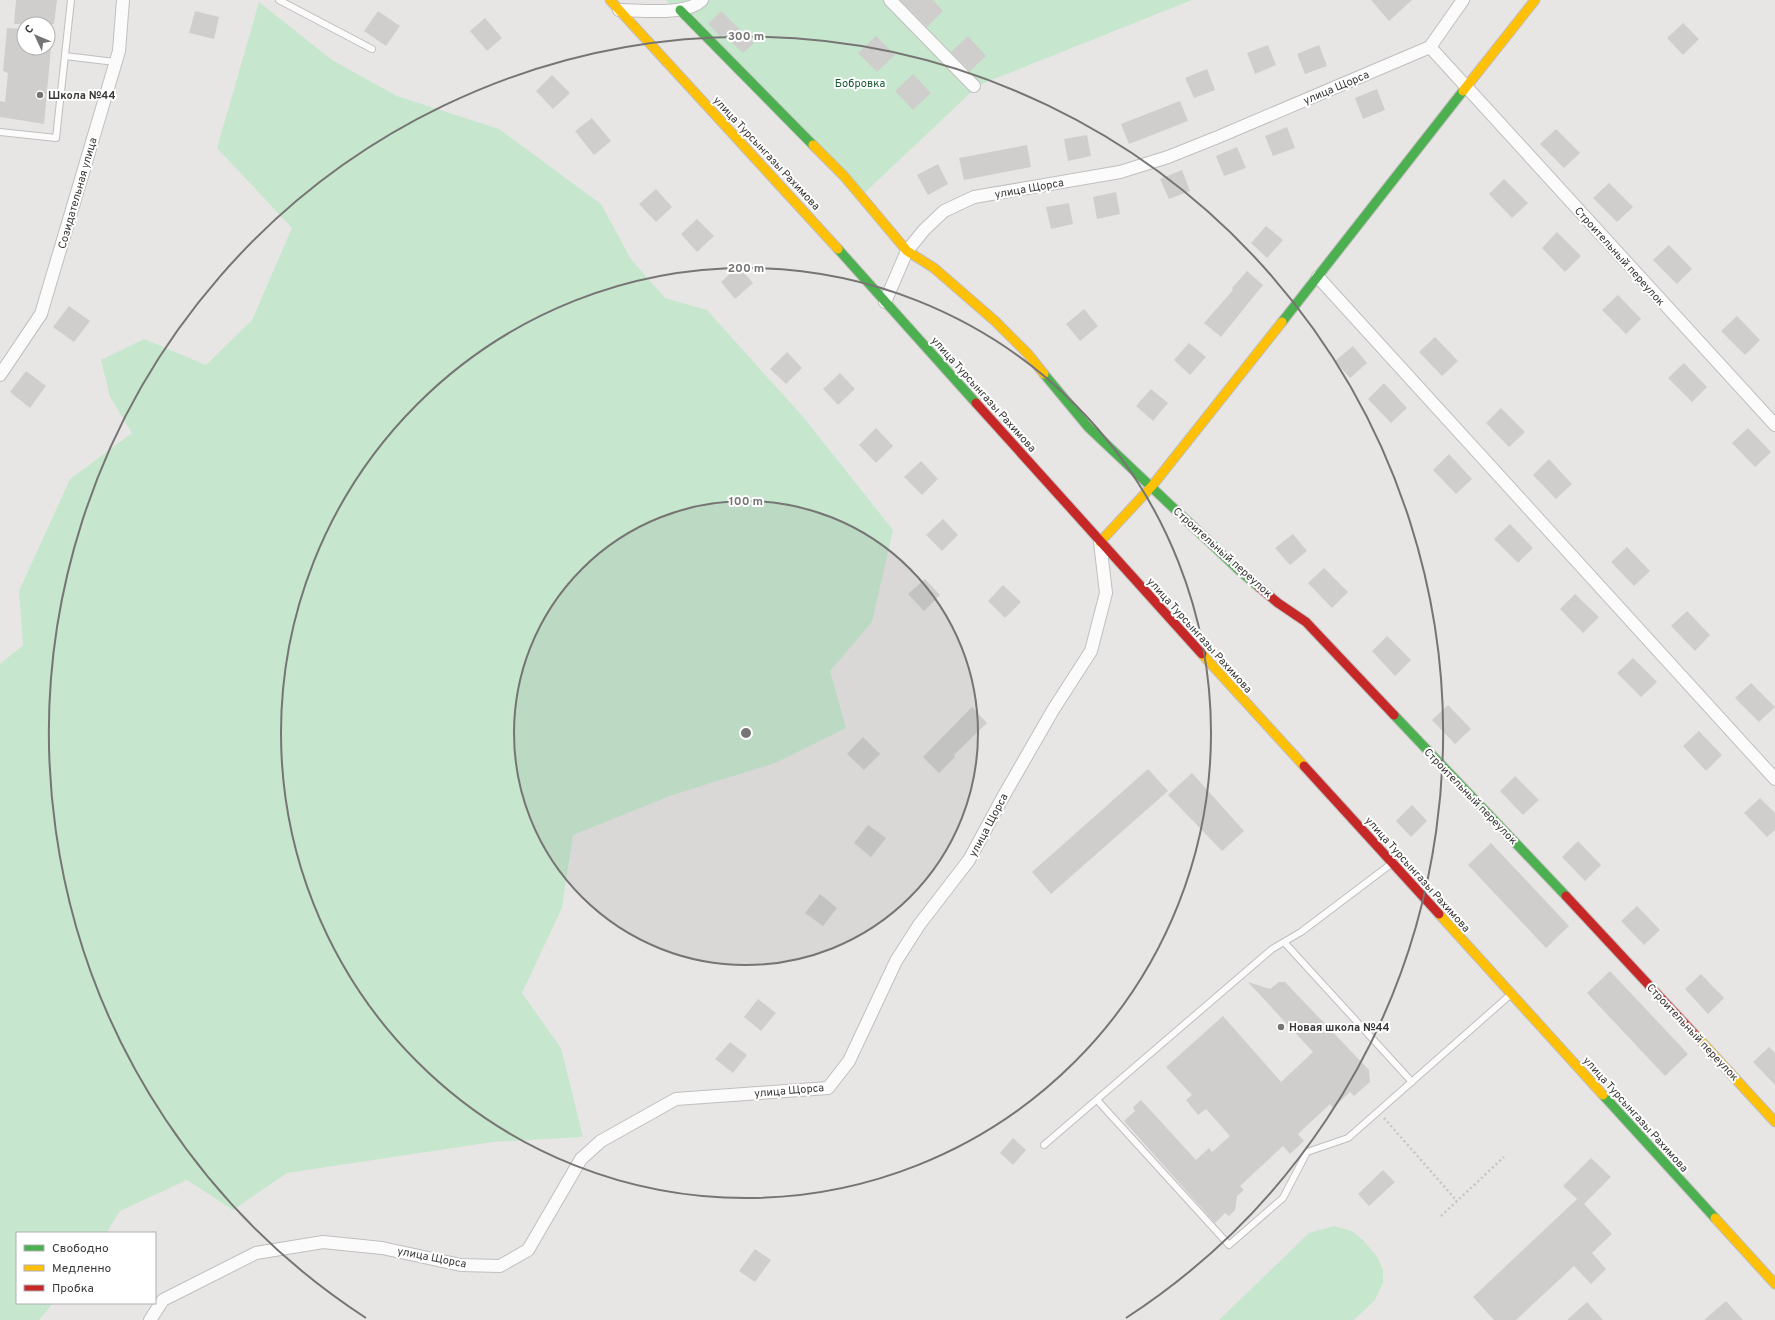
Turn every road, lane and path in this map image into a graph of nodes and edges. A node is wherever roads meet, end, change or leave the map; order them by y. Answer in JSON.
{"nodes":[{"id":1,"x":70,"y":0,"type":"edge"},
{"id":2,"x":123,"y":0,"type":"edge"},
{"id":3,"x":279,"y":0,"type":"edge"},
{"id":4,"x":610,"y":0,"type":"edge"},
{"id":5,"x":702,"y":0,"type":"edge"},
{"id":6,"x":890,"y":0,"type":"edge"},
{"id":7,"x":1464,"y":0,"type":"edge"},
{"id":8,"x":1536,"y":0,"type":"edge"},
{"id":9,"x":619,"y":10,"type":"junction"},
{"id":10,"x":680,"y":10,"type":"junction"},
{"id":11,"x":1430,"y":47,"type":"junction"},
{"id":12,"x":372,"y":49,"type":"dead end"},
{"id":13,"x":65,"y":56,"type":"junction"},
{"id":14,"x":116,"y":62,"type":"junction"},
{"id":15,"x":974,"y":86,"type":"dead end"},
{"id":16,"x":1466,"y":87,"type":"junction"},
{"id":17,"x":0,"y":132,"type":"edge"},
{"id":18,"x":907,"y":251,"type":"junction"},
{"id":19,"x":1318,"y":278,"type":"junction"},
{"id":20,"x":885,"y":302,"type":"junction"},
{"id":21,"x":0,"y":375,"type":"edge"},
{"id":22,"x":1775,"y":424,"type":"edge"},
{"id":23,"x":1152,"y":486,"type":"junction"},
{"id":24,"x":1100,"y":542,"type":"junction"},
{"id":25,"x":1775,"y":779,"type":"edge"},
{"id":26,"x":1392,"y":863,"type":"junction"},
{"id":27,"x":1284,"y":942,"type":"junction"},
{"id":28,"x":1511,"y":994,"type":"junction"},
{"id":29,"x":1412,"y":1082,"type":"junction"},
{"id":30,"x":1097,"y":1100,"type":"junction"},
{"id":31,"x":1378,"y":1112,"type":"junction"},
{"id":32,"x":1775,"y":1122,"type":"edge"},
{"id":33,"x":1044,"y":1145,"type":"dead end"},
{"id":34,"x":1504,"y":1157,"type":"dead end"},
{"id":35,"x":1457,"y":1201,"type":"junction"},
{"id":36,"x":1441,"y":1216,"type":"dead end"},
{"id":37,"x":1775,"y":1284,"type":"edge"},
{"id":38,"x":150,"y":1320,"type":"edge"}],
"edges":[{"from":1,"to":13,"type":"lane"},
{"from":2,"to":14,"type":"street","name":"Созидательная улица"},
{"from":3,"to":12,"type":"lane"},
{"from":4,"to":9,"type":"street","name":"улица Турсынгазы Рахимова"},
{"from":5,"to":10,"type":"street"},
{"from":6,"to":15,"type":"street"},
{"from":7,"to":11,"type":"street"},
{"from":8,"to":16,"type":"street"},
{"from":9,"to":10,"type":"street"},
{"from":9,"to":20,"type":"street","name":"улица Турсынгазы Рахимова"},
{"from":10,"to":18,"type":"street"},
{"from":11,"to":16,"type":"street","name":"Строительный переулок"},
{"from":11,"to":18,"type":"street","name":"улица Щорса"},
{"from":13,"to":14,"type":"lane"},
{"from":13,"to":17,"type":"lane"},
{"from":14,"to":21,"type":"street","name":"Созидательная улица"},
{"from":16,"to":19,"type":"street"},
{"from":16,"to":22,"type":"street","name":"Строительный переулок"},
{"from":18,"to":20,"type":"street","name":"улица Щорса"},
{"from":18,"to":23,"type":"street"},
{"from":19,"to":23,"type":"street"},
{"from":19,"to":25,"type":"street"},
{"from":20,"to":24,"type":"street","name":"улица Турсынгазы Рахимова"},
{"from":23,"to":24,"type":"street"},
{"from":23,"to":32,"type":"street","name":"Строительный переулок"},
{"from":24,"to":26,"type":"street","name":"улица Турсынгазы Рахимова"},
{"from":24,"to":38,"type":"street","name":"улица Щорса"},
{"from":26,"to":27,"type":"lane"},
{"from":26,"to":28,"type":"street","name":"улица Турсынгазы Рахимова"},
{"from":27,"to":29,"type":"lane"},
{"from":27,"to":30,"type":"lane"},
{"from":28,"to":29,"type":"lane"},
{"from":28,"to":37,"type":"street","name":"улица Турсынгазы Рахимова"},
{"from":29,"to":31,"type":"lane"},
{"from":30,"to":31,"type":"lane"},
{"from":30,"to":33,"type":"lane"},
{"from":31,"to":35,"type":"path"},
{"from":34,"to":35,"type":"path"},
{"from":35,"to":36,"type":"path"}]}
